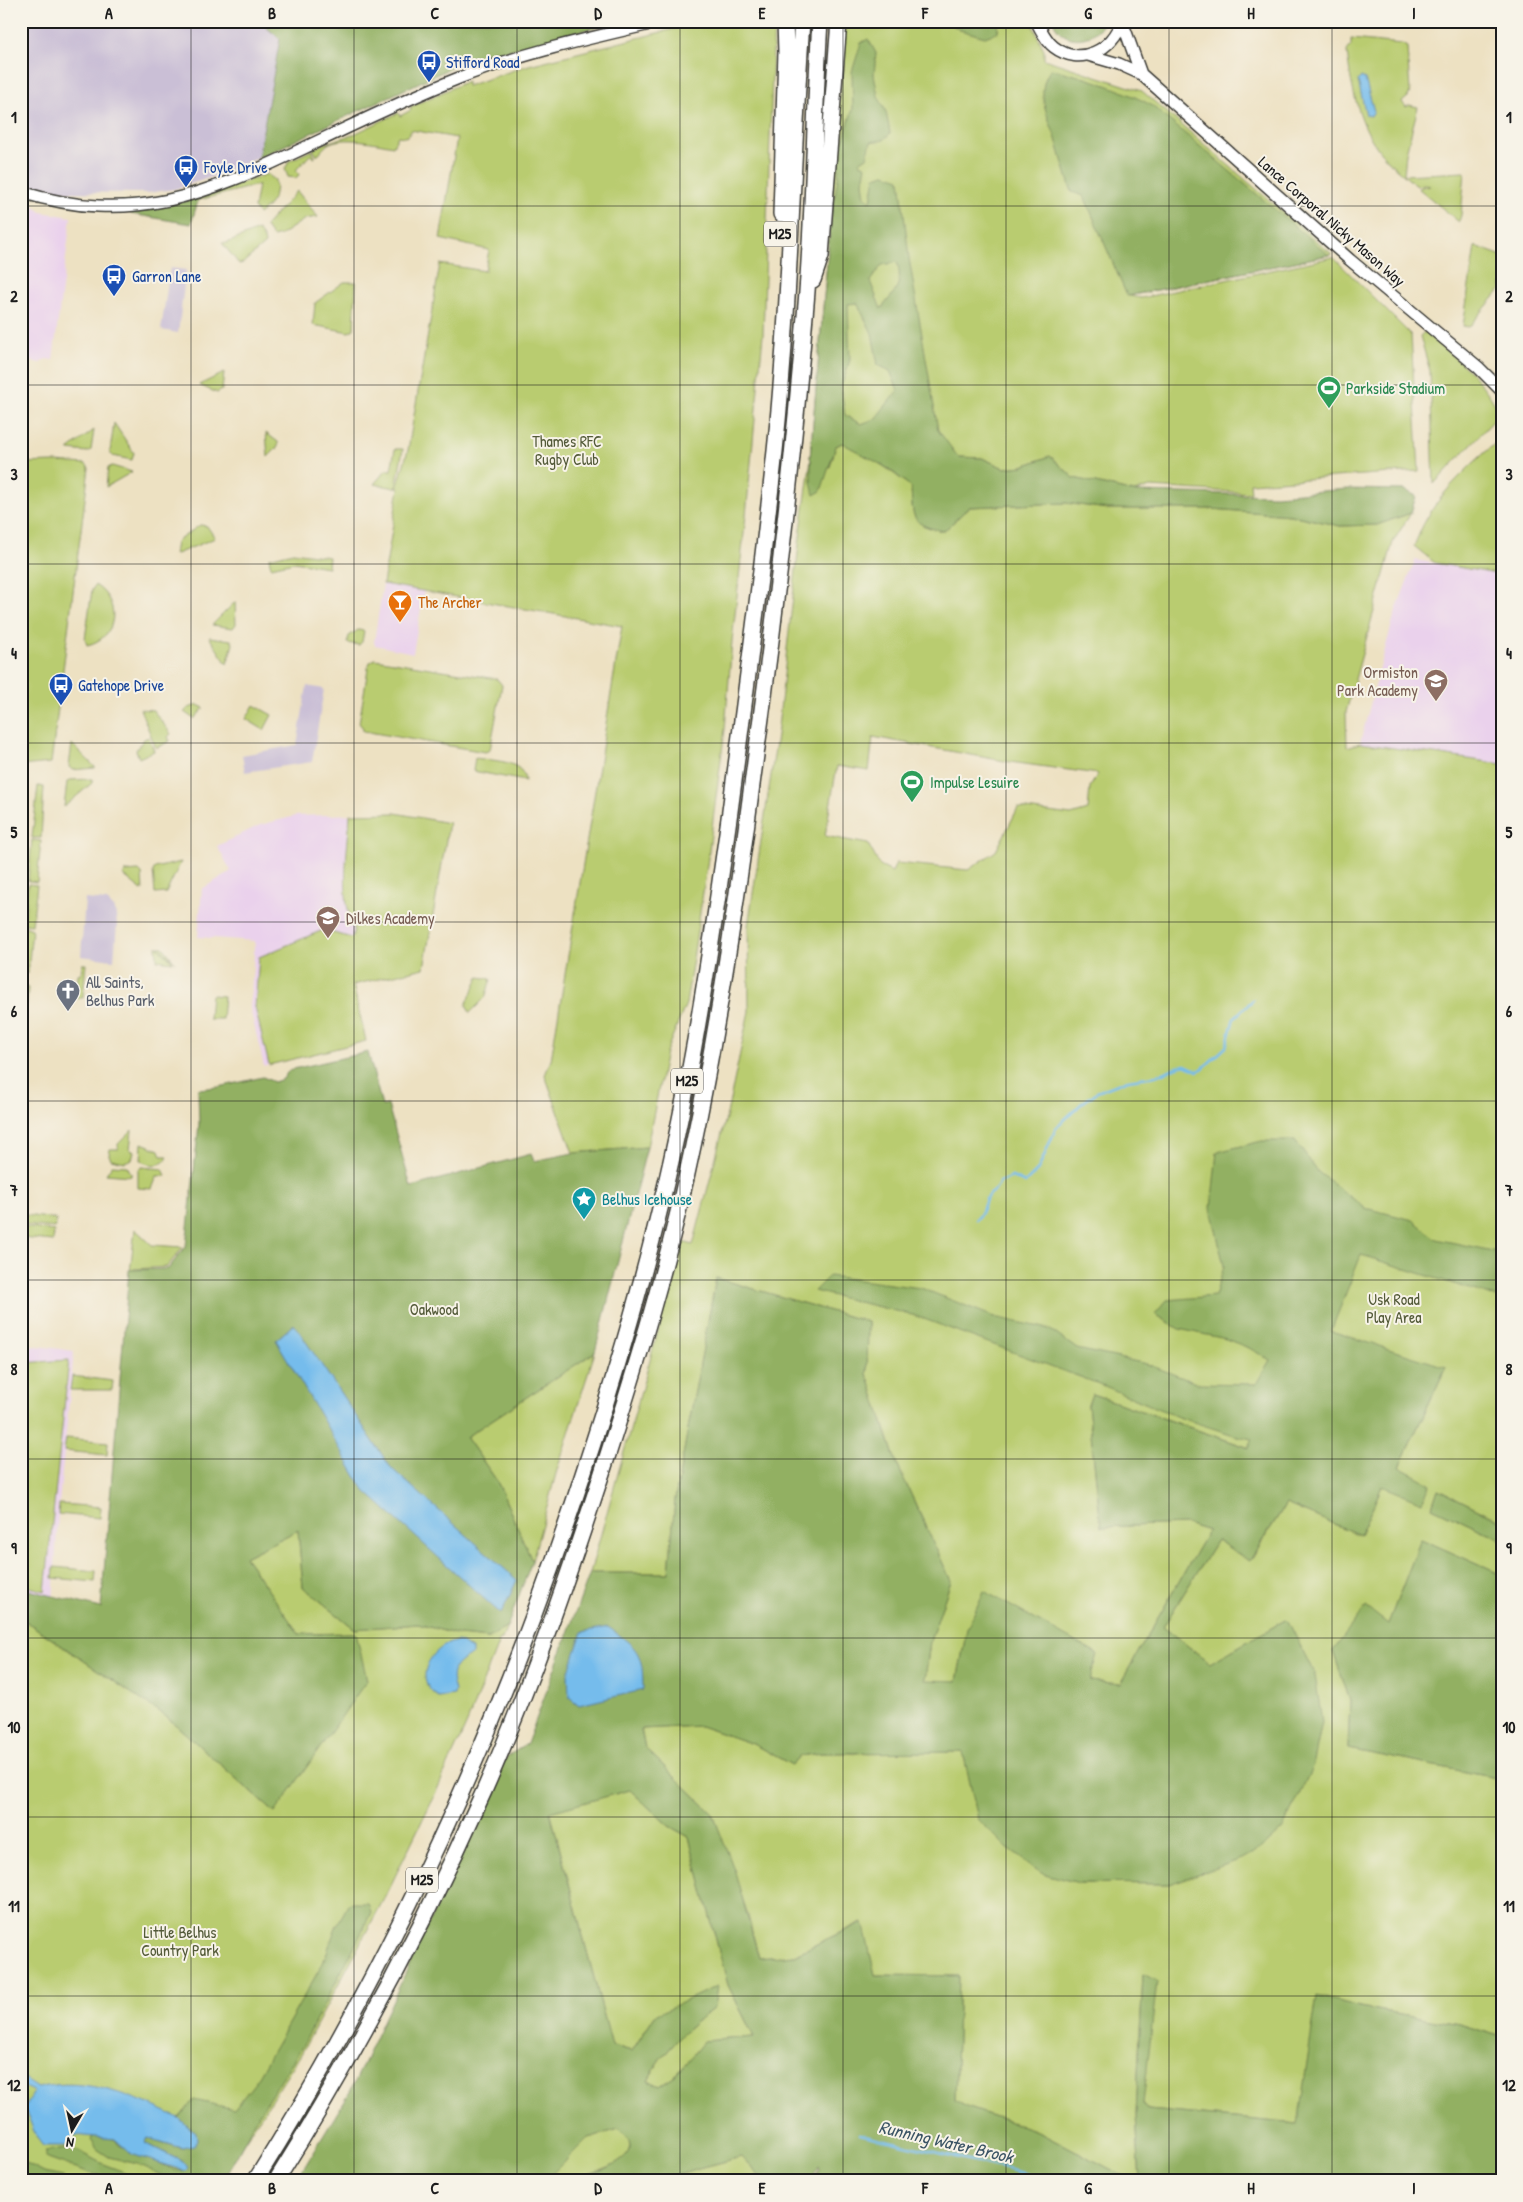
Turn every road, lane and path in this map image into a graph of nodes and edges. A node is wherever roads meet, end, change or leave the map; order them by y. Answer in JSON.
{"nodes":[{"id":1,"x":663,"y":21,"type":"edge"},
{"id":2,"x":785,"y":21,"type":"edge"},
{"id":3,"x":793,"y":21,"type":"edge"},
{"id":4,"x":802,"y":21,"type":"edge"},
{"id":5,"x":820,"y":21,"type":"edge"},
{"id":6,"x":831,"y":21,"type":"edge"},
{"id":7,"x":839,"y":21,"type":"edge"},
{"id":8,"x":1122,"y":21,"type":"edge"},
{"id":9,"x":1038,"y":22,"type":"edge"},
{"id":10,"x":1088,"y":56,"type":"junction"},
{"id":11,"x":1141,"y":74,"type":"junction"},
{"id":12,"x":798,"y":100,"type":"junction"},
{"id":13,"x":812,"y":191,"type":"junction"},
{"id":14,"x":21,"y":192,"type":"edge"},
{"id":15,"x":806,"y":300,"type":"junction"},
{"id":16,"x":1502,"y":391,"type":"edge"},
{"id":17,"x":758,"y":587,"type":"junction"},
{"id":18,"x":255,"y":2181,"type":"edge"},
{"id":19,"x":276,"y":2181,"type":"edge"}],
"edges":[{"from":1,"to":14,"type":"main road"},
{"from":2,"to":17,"type":"highway","number":"M25"},
{"from":3,"to":12,"type":"highway","number":"M25"},
{"from":4,"to":12,"type":"highway","number":"M25"},
{"from":5,"to":13,"type":"highway","number":"M25"},
{"from":6,"to":13,"type":"highway","number":"M25"},
{"from":7,"to":15,"type":"highway","number":"M25"},
{"from":8,"to":10,"type":"main road"},
{"from":8,"to":11,"type":"main road","name":"Lance Corporal Nicky Mason Way"},
{"from":9,"to":10,"type":"main road","name":"Lance Corporal Nicky Mason Way"},
{"from":10,"to":11,"type":"main road","name":"Lance Corporal Nicky Mason Way"},
{"from":11,"to":16,"type":"main road","name":"Lance Corporal Nicky Mason Way"},
{"from":12,"to":17,"type":"highway","number":"M25"},
{"from":13,"to":15,"type":"highway","number":"M25"},
{"from":15,"to":19,"type":"highway","number":"M25"},
{"from":17,"to":18,"type":"highway","number":"M25"}]}
